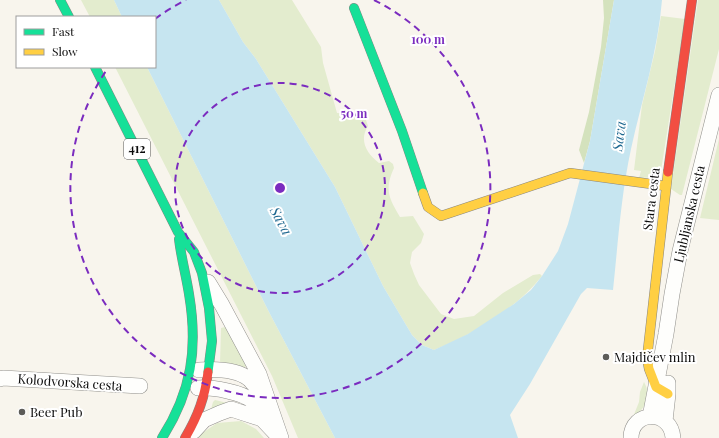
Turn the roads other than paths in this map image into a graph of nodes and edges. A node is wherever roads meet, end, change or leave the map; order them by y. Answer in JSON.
{"nodes":[{"id":1,"x":60,"y":0,"type":"edge"},
{"id":2,"x":692,"y":0,"type":"edge"},
{"id":3,"x":354,"y":8,"type":"dead end"},
{"id":4,"x":68,"y":16,"type":"edge"},
{"id":5,"x":96,"y":68,"type":"edge"},
{"id":6,"x":719,"y":95,"type":"edge"},
{"id":7,"x":666,"y":186,"type":"junction"},
{"id":8,"x":178,"y":232,"type":"junction"},
{"id":9,"x":202,"y":273,"type":"junction"},
{"id":10,"x":209,"y":369,"type":"junction"},
{"id":11,"x":191,"y":371,"type":"junction"},
{"id":12,"x":0,"y":379,"type":"edge"},
{"id":13,"x":140,"y":386,"type":"dead end"},
{"id":14,"x":206,"y":387,"type":"junction"},
{"id":15,"x":187,"y":388,"type":"junction"},
{"id":16,"x":662,"y":391,"type":"junction"},
{"id":17,"x":268,"y":401,"type":"junction"},
{"id":18,"x":650,"y":416,"type":"junction"},
{"id":19,"x":262,"y":419,"type":"junction"},
{"id":20,"x":665,"y":421,"type":"junction"},
{"id":21,"x":162,"y":438,"type":"edge"},
{"id":22,"x":187,"y":438,"type":"edge"},
{"id":23,"x":281,"y":438,"type":"edge"},
{"id":24,"x":631,"y":438,"type":"edge"},
{"id":25,"x":673,"y":438,"type":"edge"}],
"edges":[{"from":1,"to":4,"type":"street"},
{"from":2,"to":7,"type":"street","name":"Stara cesta"},
{"from":3,"to":7,"type":"street"},
{"from":5,"to":8,"type":"street","number":"412"},
{"from":6,"to":16,"type":"street","name":"Ljubljanska cesta"},
{"from":7,"to":16,"type":"street","name":"Stara cesta"},
{"from":8,"to":9,"type":"street","number":"412"},
{"from":8,"to":11,"type":"street","number":"412"},
{"from":9,"to":10,"type":"street","number":"412"},
{"from":9,"to":17,"type":"street"},
{"from":10,"to":11,"type":"street"},
{"from":10,"to":14,"type":"street","number":"412"},
{"from":10,"to":17,"type":"street"},
{"from":11,"to":15,"type":"street","number":"412"},
{"from":12,"to":13,"type":"street","name":"Kolodvorska cesta"},
{"from":14,"to":15,"type":"street"},
{"from":14,"to":19,"type":"street"},
{"from":14,"to":22,"type":"street","number":"412"},
{"from":15,"to":21,"type":"street","number":"412"},
{"from":16,"to":18,"type":"street","name":"Ljubljanska cesta"},
{"from":16,"to":20,"type":"street","name":"Ljubljanska cesta"},
{"from":17,"to":23,"type":"street"},
{"from":18,"to":20,"type":"street"},
{"from":18,"to":24,"type":"street"},
{"from":19,"to":22,"type":"street"},
{"from":19,"to":23,"type":"street"},
{"from":20,"to":25,"type":"street"}]}
